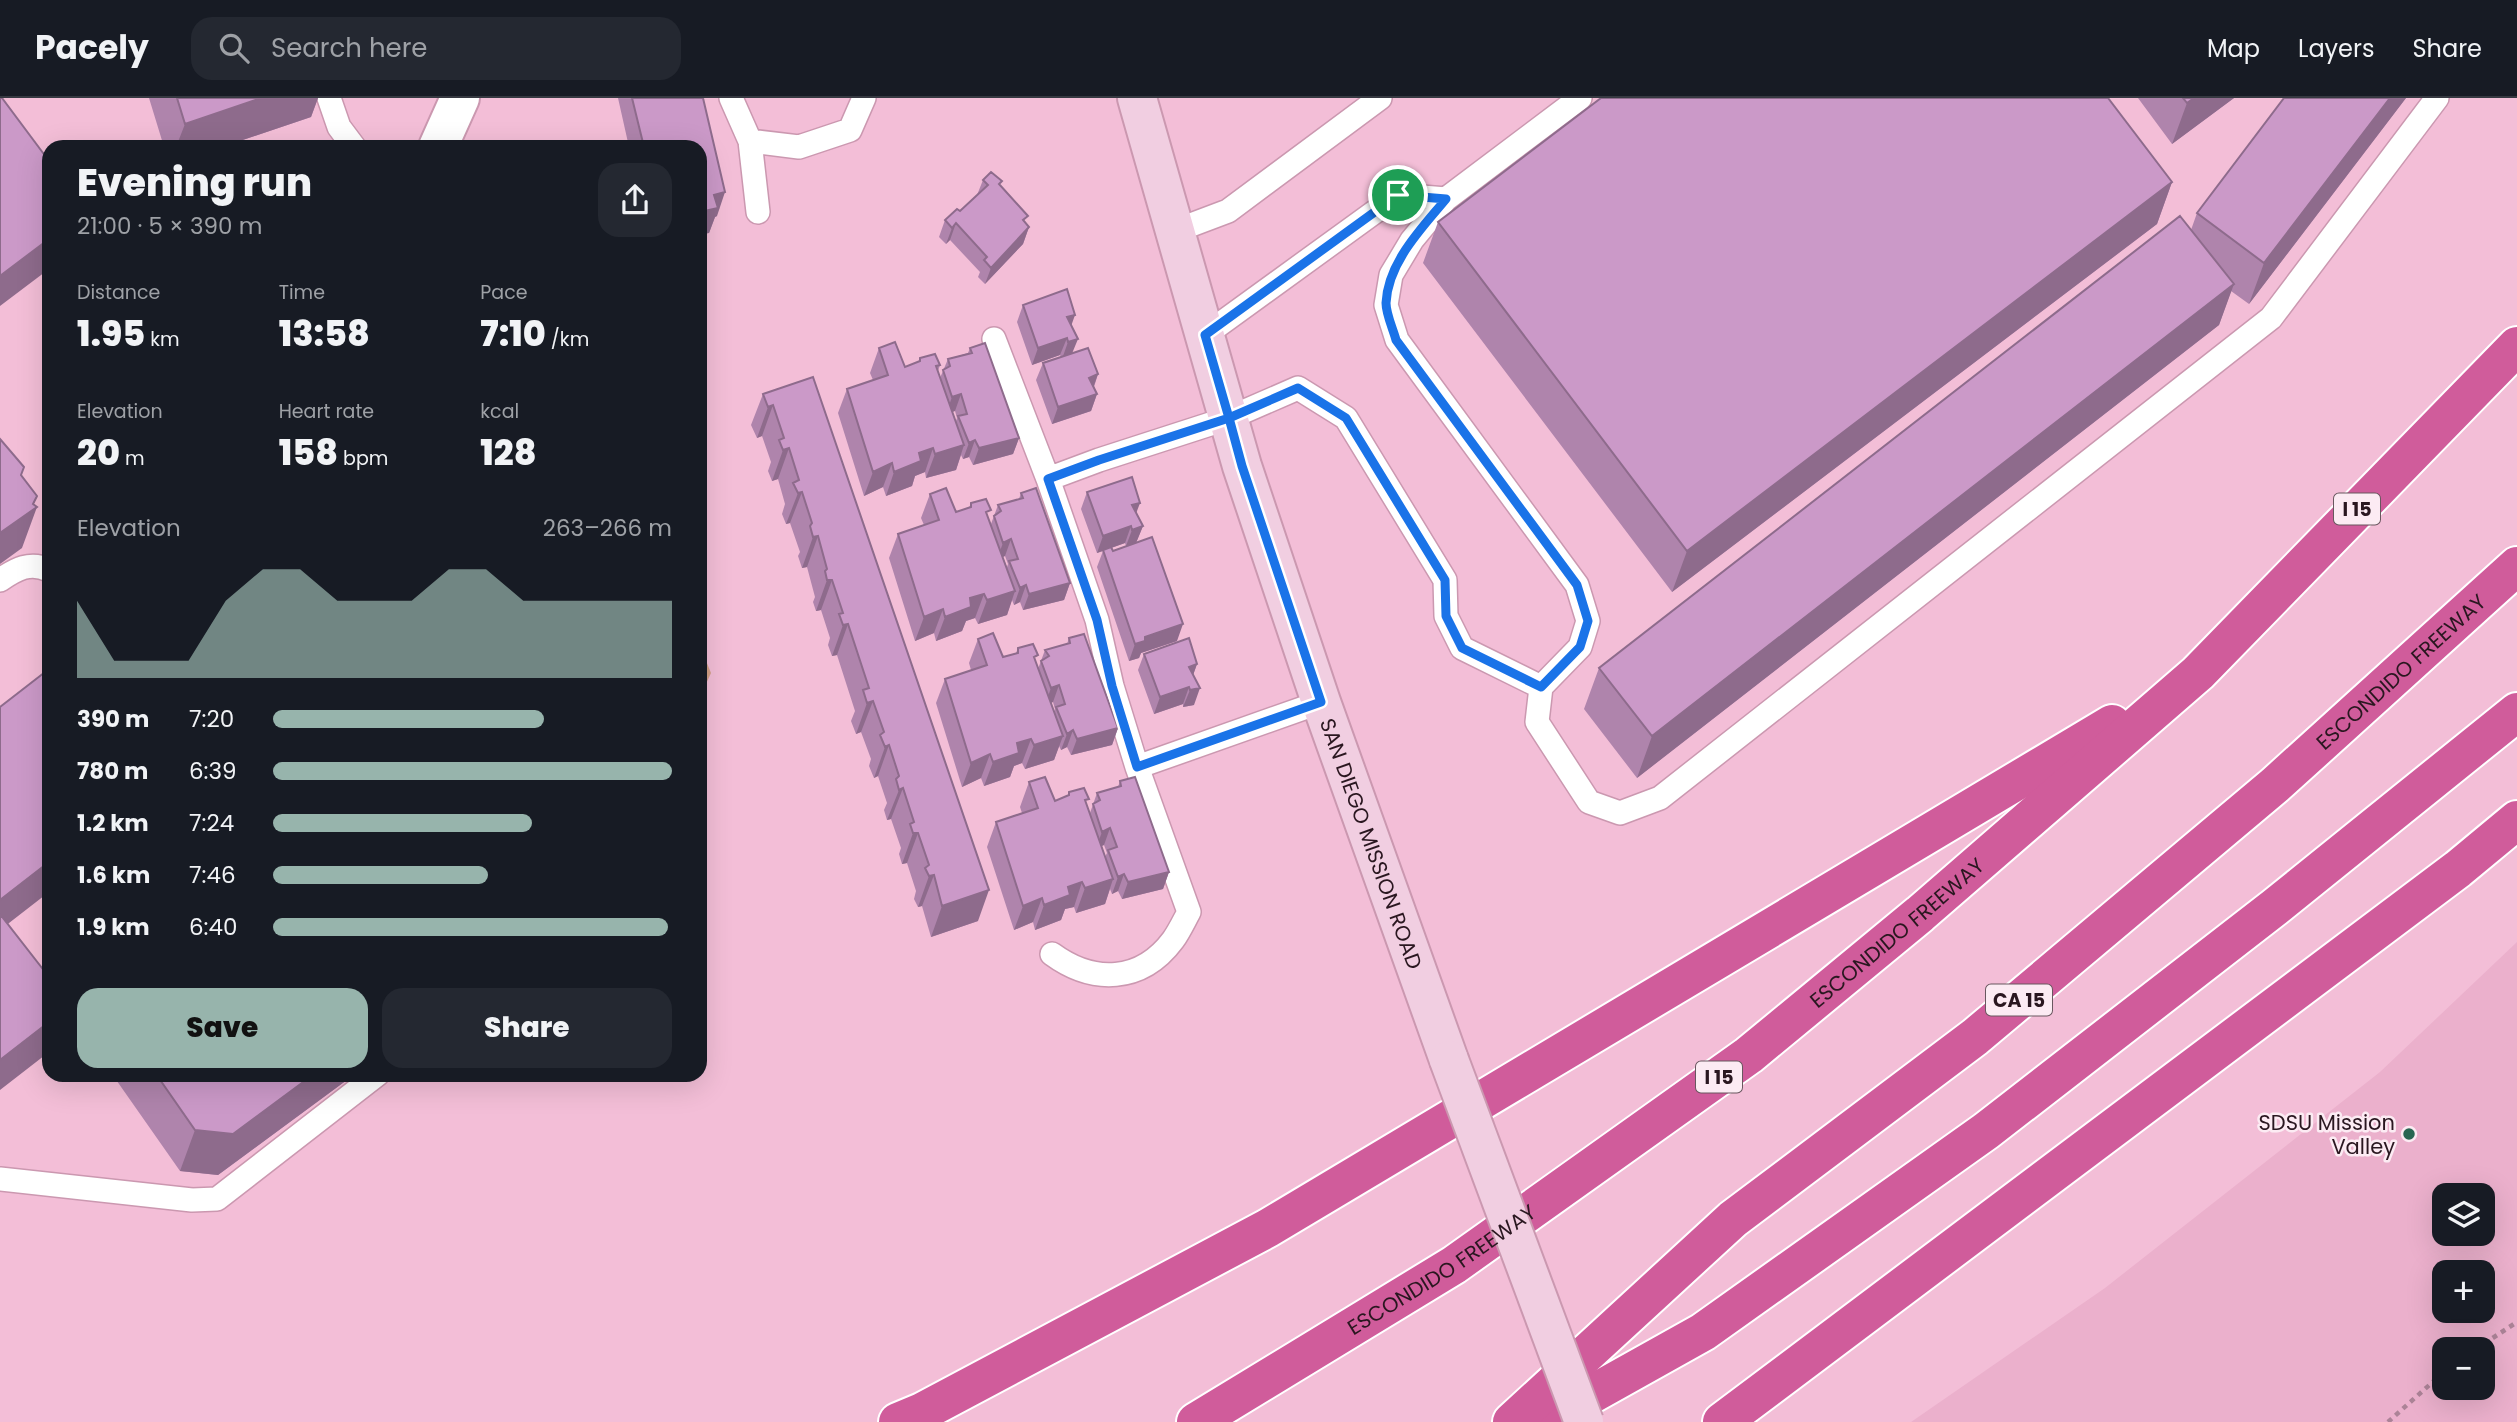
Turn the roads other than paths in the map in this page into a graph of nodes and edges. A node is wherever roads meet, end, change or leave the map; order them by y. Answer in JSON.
{"nodes":[{"id":1,"x":329,"y":98,"type":"edge"},
{"id":2,"x":460,"y":98,"type":"edge"},
{"id":3,"x":731,"y":98,"type":"edge"},
{"id":4,"x":864,"y":98,"type":"edge"},
{"id":5,"x":1137,"y":98,"type":"edge"},
{"id":6,"x":1380,"y":98,"type":"edge"},
{"id":7,"x":1580,"y":98,"type":"edge"},
{"id":8,"x":2437,"y":98,"type":"edge"},
{"id":9,"x":349,"y":140,"type":"edge"},
{"id":10,"x":441,"y":140,"type":"edge"},
{"id":11,"x":750,"y":141,"type":"junction"},
{"id":12,"x":1446,"y":199,"type":"junction"},
{"id":13,"x":758,"y":212,"type":"dead end"},
{"id":14,"x":1175,"y":230,"type":"junction"},
{"id":15,"x":1205,"y":335,"type":"junction"},
{"id":16,"x":994,"y":339,"type":"dead end"},
{"id":17,"x":2517,"y":346,"type":"edge"},
{"id":18,"x":1229,"y":418,"type":"junction"},
{"id":19,"x":1048,"y":479,"type":"junction"},
{"id":20,"x":2517,"y":566,"type":"edge"},
{"id":21,"x":42,"y":567,"type":"edge"},
{"id":22,"x":0,"y":580,"type":"edge"},
{"id":23,"x":2198,"y":673,"type":"junction"},
{"id":24,"x":1541,"y":687,"type":"junction"},
{"id":25,"x":1321,"y":702,"type":"junction"},
{"id":26,"x":2517,"y":712,"type":"edge"},
{"id":27,"x":1137,"y":767,"type":"junction"},
{"id":28,"x":2517,"y":820,"type":"edge"},
{"id":29,"x":1052,"y":954,"type":"dead end"},
{"id":30,"x":368,"y":1082,"type":"edge"},
{"id":31,"x":0,"y":1179,"type":"edge"},
{"id":32,"x":898,"y":1422,"type":"edge"},
{"id":33,"x":1196,"y":1422,"type":"edge"},
{"id":34,"x":1512,"y":1422,"type":"edge"},
{"id":35,"x":1541,"y":1422,"type":"edge"},
{"id":36,"x":1584,"y":1422,"type":"edge"},
{"id":37,"x":1722,"y":1422,"type":"edge"}],
"edges":[{"from":1,"to":9,"type":"lane"},
{"from":2,"to":10,"type":"street"},
{"from":3,"to":11,"type":"lane"},
{"from":4,"to":11,"type":"lane"},
{"from":5,"to":14,"type":"main road","name":"SAN DIEGO MISSION ROAD"},
{"from":6,"to":14,"type":"lane"},
{"from":7,"to":12,"type":"lane"},
{"from":8,"to":24,"type":"lane"},
{"from":11,"to":13,"type":"lane"},
{"from":12,"to":15,"type":"lane"},
{"from":12,"to":24,"type":"lane"},
{"from":14,"to":15,"type":"main road","name":"SAN DIEGO MISSION ROAD"},
{"from":15,"to":18,"type":"main road","name":"SAN DIEGO MISSION ROAD"},
{"from":16,"to":19,"type":"lane"},
{"from":17,"to":23,"type":"highway","name":"ESCONDIDO FREEWAY","number":"I 15"},
{"from":18,"to":19,"type":"lane"},
{"from":18,"to":24,"type":"lane"},
{"from":18,"to":25,"type":"main road","name":"SAN DIEGO MISSION ROAD"},
{"from":19,"to":27,"type":"lane"},
{"from":20,"to":34,"type":"highway","name":"ESCONDIDO FREEWAY","number":"CA 15"},
{"from":21,"to":22,"type":"lane"},
{"from":23,"to":32,"type":"highway"},
{"from":23,"to":33,"type":"highway","name":"ESCONDIDO FREEWAY","number":"I 15"},
{"from":25,"to":27,"type":"lane"},
{"from":25,"to":36,"type":"main road","name":"SAN DIEGO MISSION ROAD","bridge":true},
{"from":26,"to":35,"type":"highway"},
{"from":27,"to":29,"type":"lane"},
{"from":28,"to":37,"type":"highway"},
{"from":30,"to":31,"type":"lane"}]}
